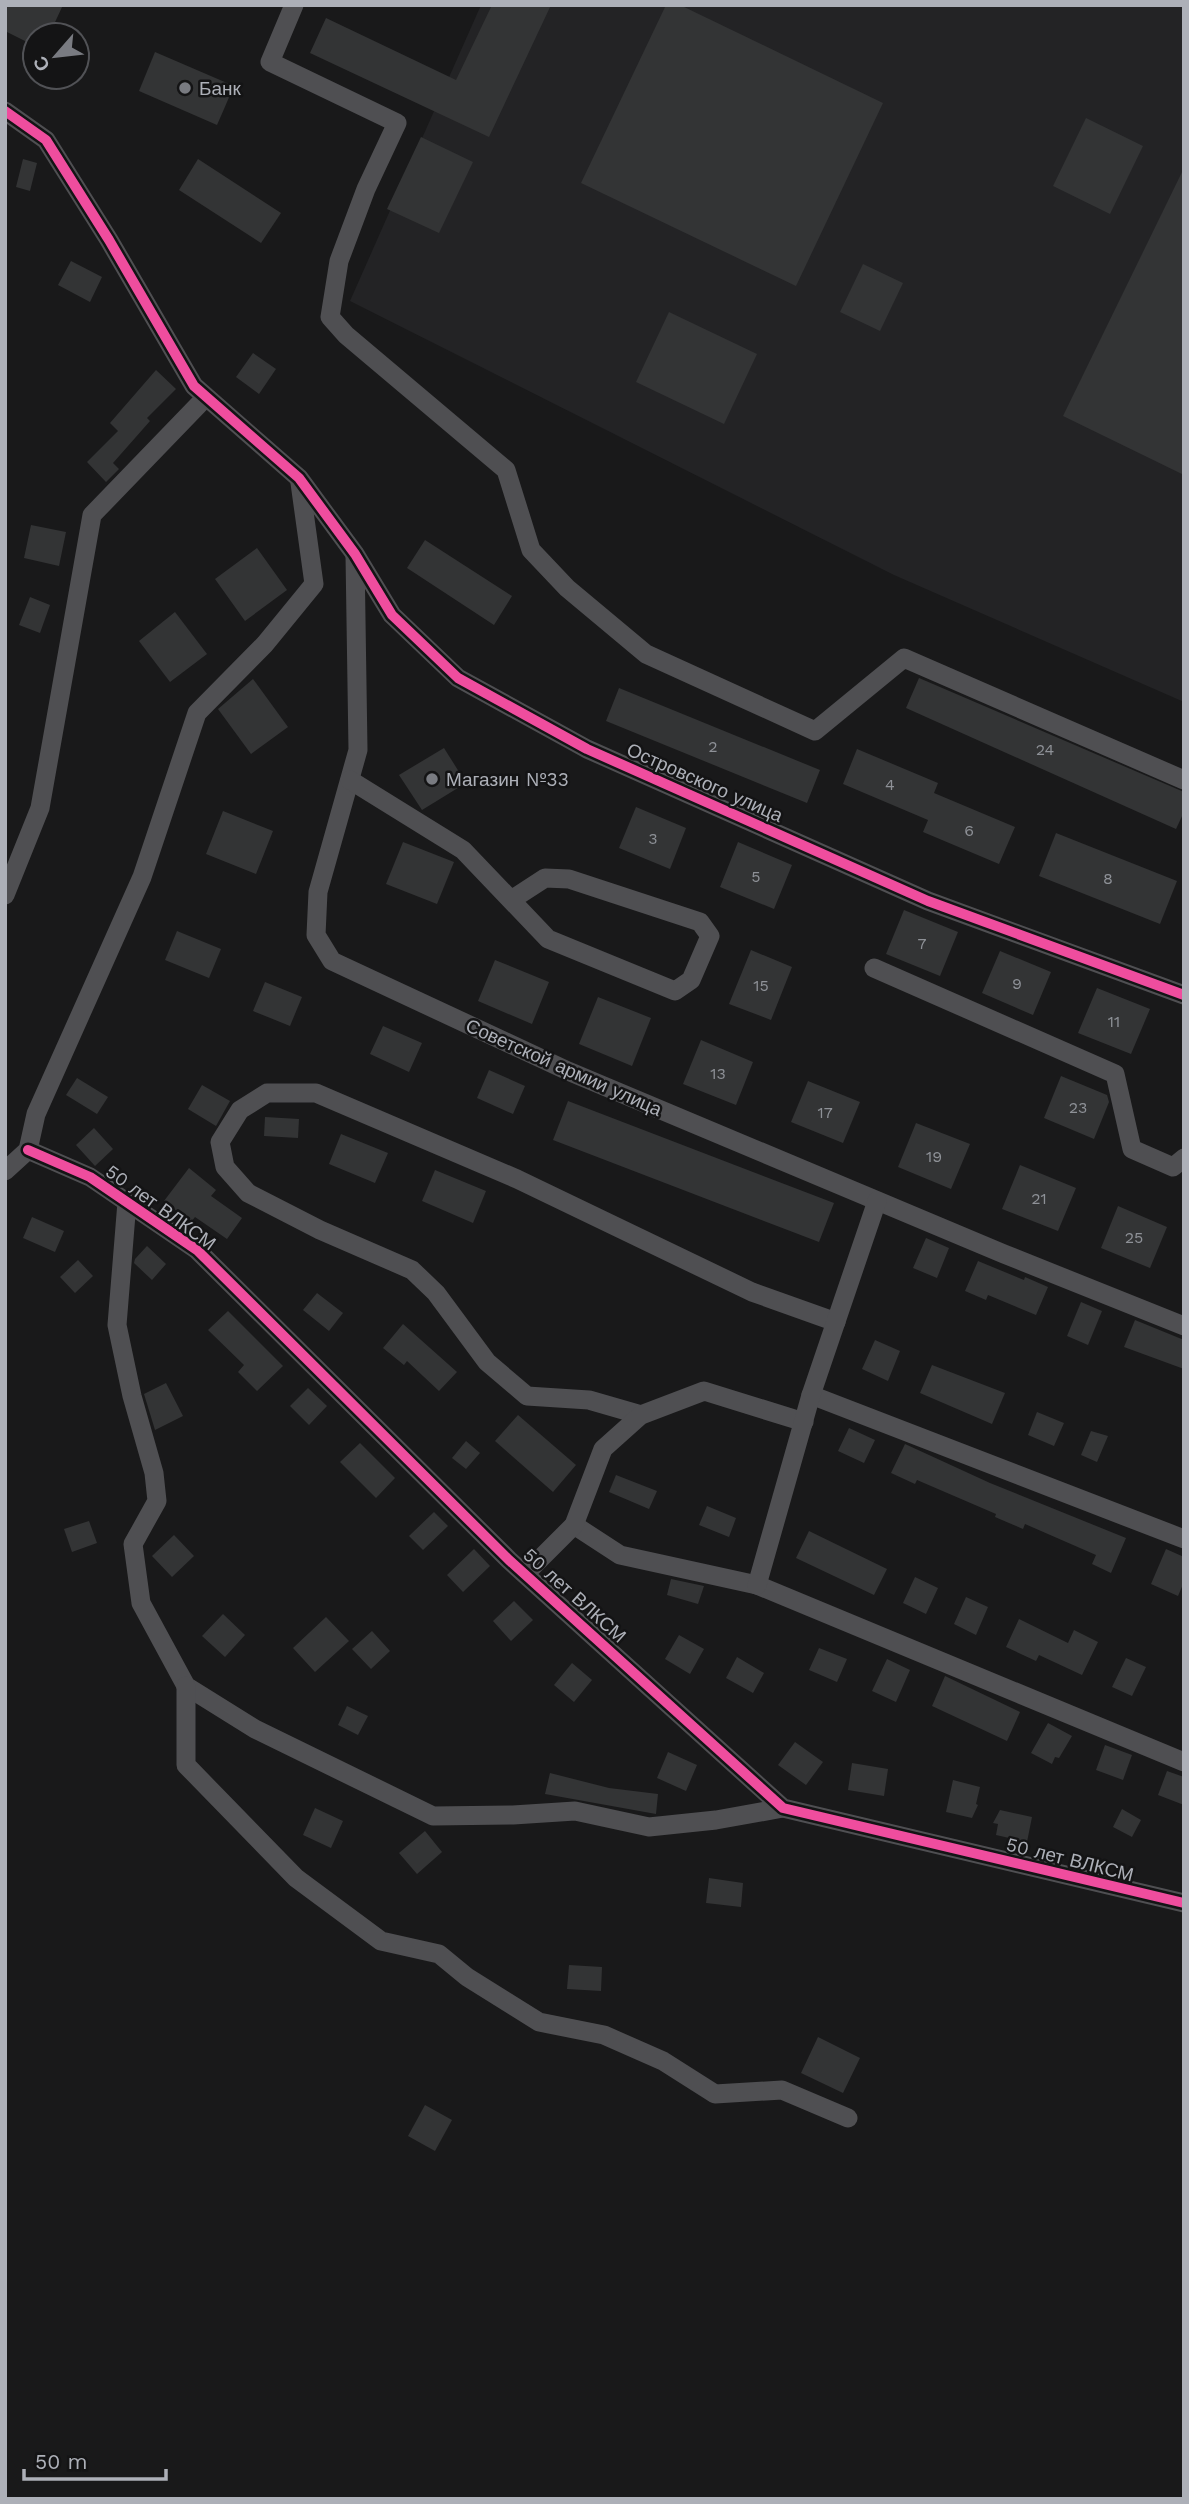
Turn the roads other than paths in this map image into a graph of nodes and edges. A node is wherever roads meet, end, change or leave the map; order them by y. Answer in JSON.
{"nodes":[{"id":1,"x":294,"y":5,"type":"edge"},
{"id":2,"x":5,"y":111,"type":"edge"},
{"id":3,"x":206,"y":397,"type":"junction"},
{"id":4,"x":299,"y":478,"type":"junction"},
{"id":5,"x":355,"y":554,"type":"junction"},
{"id":6,"x":349,"y":779,"type":"junction"},
{"id":7,"x":1184,"y":780,"type":"edge"},
{"id":8,"x":5,"y":895,"type":"edge"},
{"id":9,"x":511,"y":900,"type":"junction"},
{"id":10,"x":874,"y":968,"type":"dead end"},
{"id":11,"x":1184,"y":995,"type":"edge"},
{"id":12,"x":28,"y":1150,"type":"junction"},
{"id":13,"x":1184,"y":1158,"type":"edge"},
{"id":14,"x":5,"y":1171,"type":"edge"},
{"id":15,"x":877,"y":1201,"type":"junction"},
{"id":16,"x":127,"y":1202,"type":"junction"},
{"id":17,"x":836,"y":1322,"type":"junction"},
{"id":18,"x":1184,"y":1326,"type":"edge"},
{"id":19,"x":811,"y":1395,"type":"junction"},
{"id":20,"x":641,"y":1415,"type":"junction"},
{"id":21,"x":804,"y":1422,"type":"junction"},
{"id":22,"x":575,"y":1525,"type":"junction"},
{"id":23,"x":1184,"y":1539,"type":"edge"},
{"id":24,"x":525,"y":1574,"type":"junction"},
{"id":25,"x":757,"y":1585,"type":"junction"},
{"id":26,"x":186,"y":1686,"type":"junction"},
{"id":27,"x":1184,"y":1762,"type":"edge"},
{"id":28,"x":783,"y":1808,"type":"junction"},
{"id":29,"x":1184,"y":1903,"type":"edge"},
{"id":30,"x":848,"y":2118,"type":"dead end"}],
"edges":[{"from":1,"to":7,"type":"street"},
{"from":2,"to":3,"type":"street","name":"Островского улица"},
{"from":3,"to":4,"type":"street","name":"Островского улица"},
{"from":3,"to":8,"type":"street"},
{"from":4,"to":5,"type":"street","name":"Островского улица"},
{"from":4,"to":12,"type":"street"},
{"from":5,"to":6,"type":"street","name":"Советской армии улица"},
{"from":5,"to":11,"type":"street","name":"Островского улица"},
{"from":6,"to":9,"type":"street"},
{"from":6,"to":15,"type":"street","name":"Советской армии улица"},
{"from":9,"to":9,"type":"street"},
{"from":10,"to":13,"type":"street"},
{"from":12,"to":14,"type":"street"},
{"from":12,"to":16,"type":"street","name":"50 лет ВЛКСМ"},
{"from":15,"to":17,"type":"street"},
{"from":15,"to":18,"type":"street","name":"Советской армии улица"},
{"from":16,"to":24,"type":"street","name":"50 лет ВЛКСМ"},
{"from":16,"to":26,"type":"street"},
{"from":17,"to":19,"type":"street"},
{"from":17,"to":20,"type":"street"},
{"from":19,"to":21,"type":"street"},
{"from":19,"to":23,"type":"street"},
{"from":20,"to":21,"type":"street"},
{"from":20,"to":22,"type":"street"},
{"from":21,"to":25,"type":"street"},
{"from":22,"to":24,"type":"street"},
{"from":22,"to":25,"type":"street"},
{"from":24,"to":28,"type":"street","name":"50 лет ВЛКСМ"},
{"from":25,"to":27,"type":"street"},
{"from":26,"to":28,"type":"street"},
{"from":26,"to":30,"type":"street"},
{"from":28,"to":29,"type":"street","name":"50 лет ВЛКСМ"}]}
